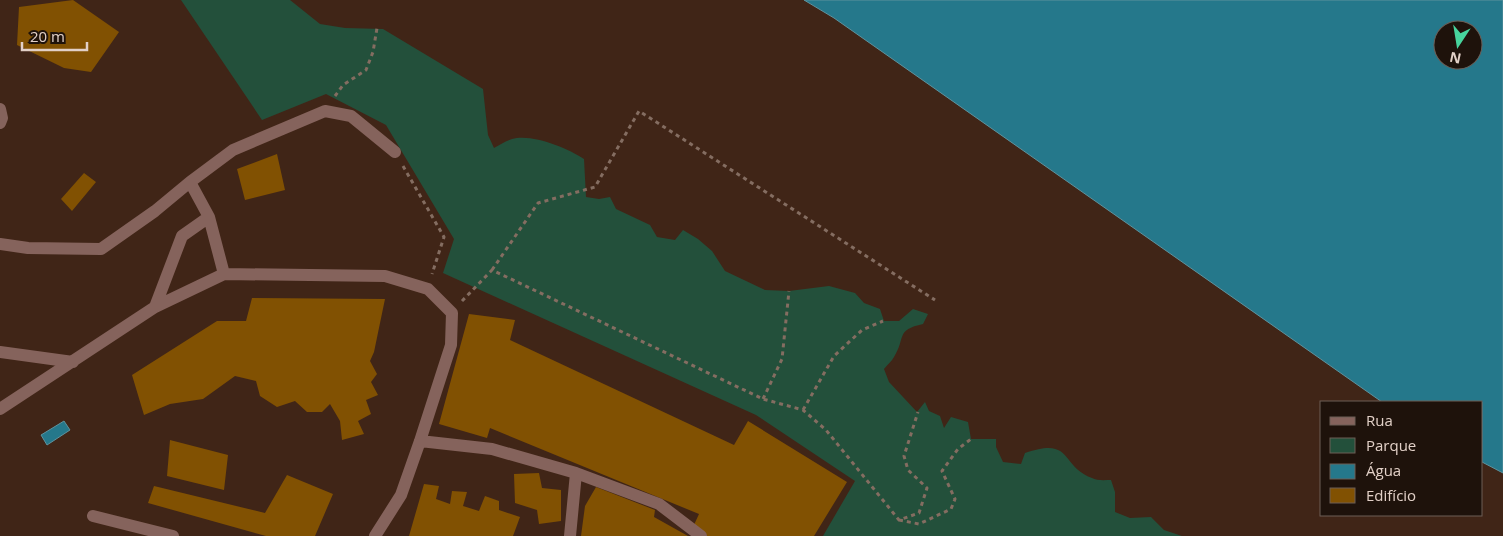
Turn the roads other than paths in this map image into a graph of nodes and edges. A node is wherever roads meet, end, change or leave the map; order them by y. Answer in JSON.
{"nodes":[{"id":1,"x":0,"y":109,"type":"edge"},
{"id":2,"x":0,"y":123,"type":"edge"},
{"id":3,"x":395,"y":152,"type":"road end"},
{"id":4,"x":190,"y":182,"type":"junction"},
{"id":5,"x":209,"y":217,"type":"junction"},
{"id":6,"x":0,"y":244,"type":"edge"},
{"id":7,"x":224,"y":274,"type":"junction"},
{"id":8,"x":154,"y":307,"type":"junction"},
{"id":9,"x":1,"y":353,"type":"edge"},
{"id":10,"x":73,"y":362,"type":"junction"},
{"id":11,"x":0,"y":409,"type":"edge"},
{"id":12,"x":420,"y":441,"type":"junction"},
{"id":13,"x":576,"y":473,"type":"junction"},
{"id":14,"x":93,"y":516,"type":"dead end"},
{"id":15,"x":173,"y":536,"type":"edge"},
{"id":16,"x":375,"y":536,"type":"edge"},
{"id":17,"x":570,"y":536,"type":"edge"},
{"id":18,"x":701,"y":536,"type":"edge"}],
"edges":[{"from":1,"to":2,"type":"street"},
{"from":3,"to":4,"type":"street"},
{"from":4,"to":5,"type":"street"},
{"from":4,"to":6,"type":"street"},
{"from":5,"to":7,"type":"street"},
{"from":5,"to":8,"type":"street"},
{"from":7,"to":8,"type":"street"},
{"from":7,"to":12,"type":"street"},
{"from":8,"to":10,"type":"street"},
{"from":9,"to":10,"type":"street"},
{"from":10,"to":11,"type":"street"},
{"from":12,"to":13,"type":"street"},
{"from":12,"to":16,"type":"street"},
{"from":13,"to":17,"type":"street"},
{"from":13,"to":18,"type":"street"},
{"from":14,"to":15,"type":"street"}]}
